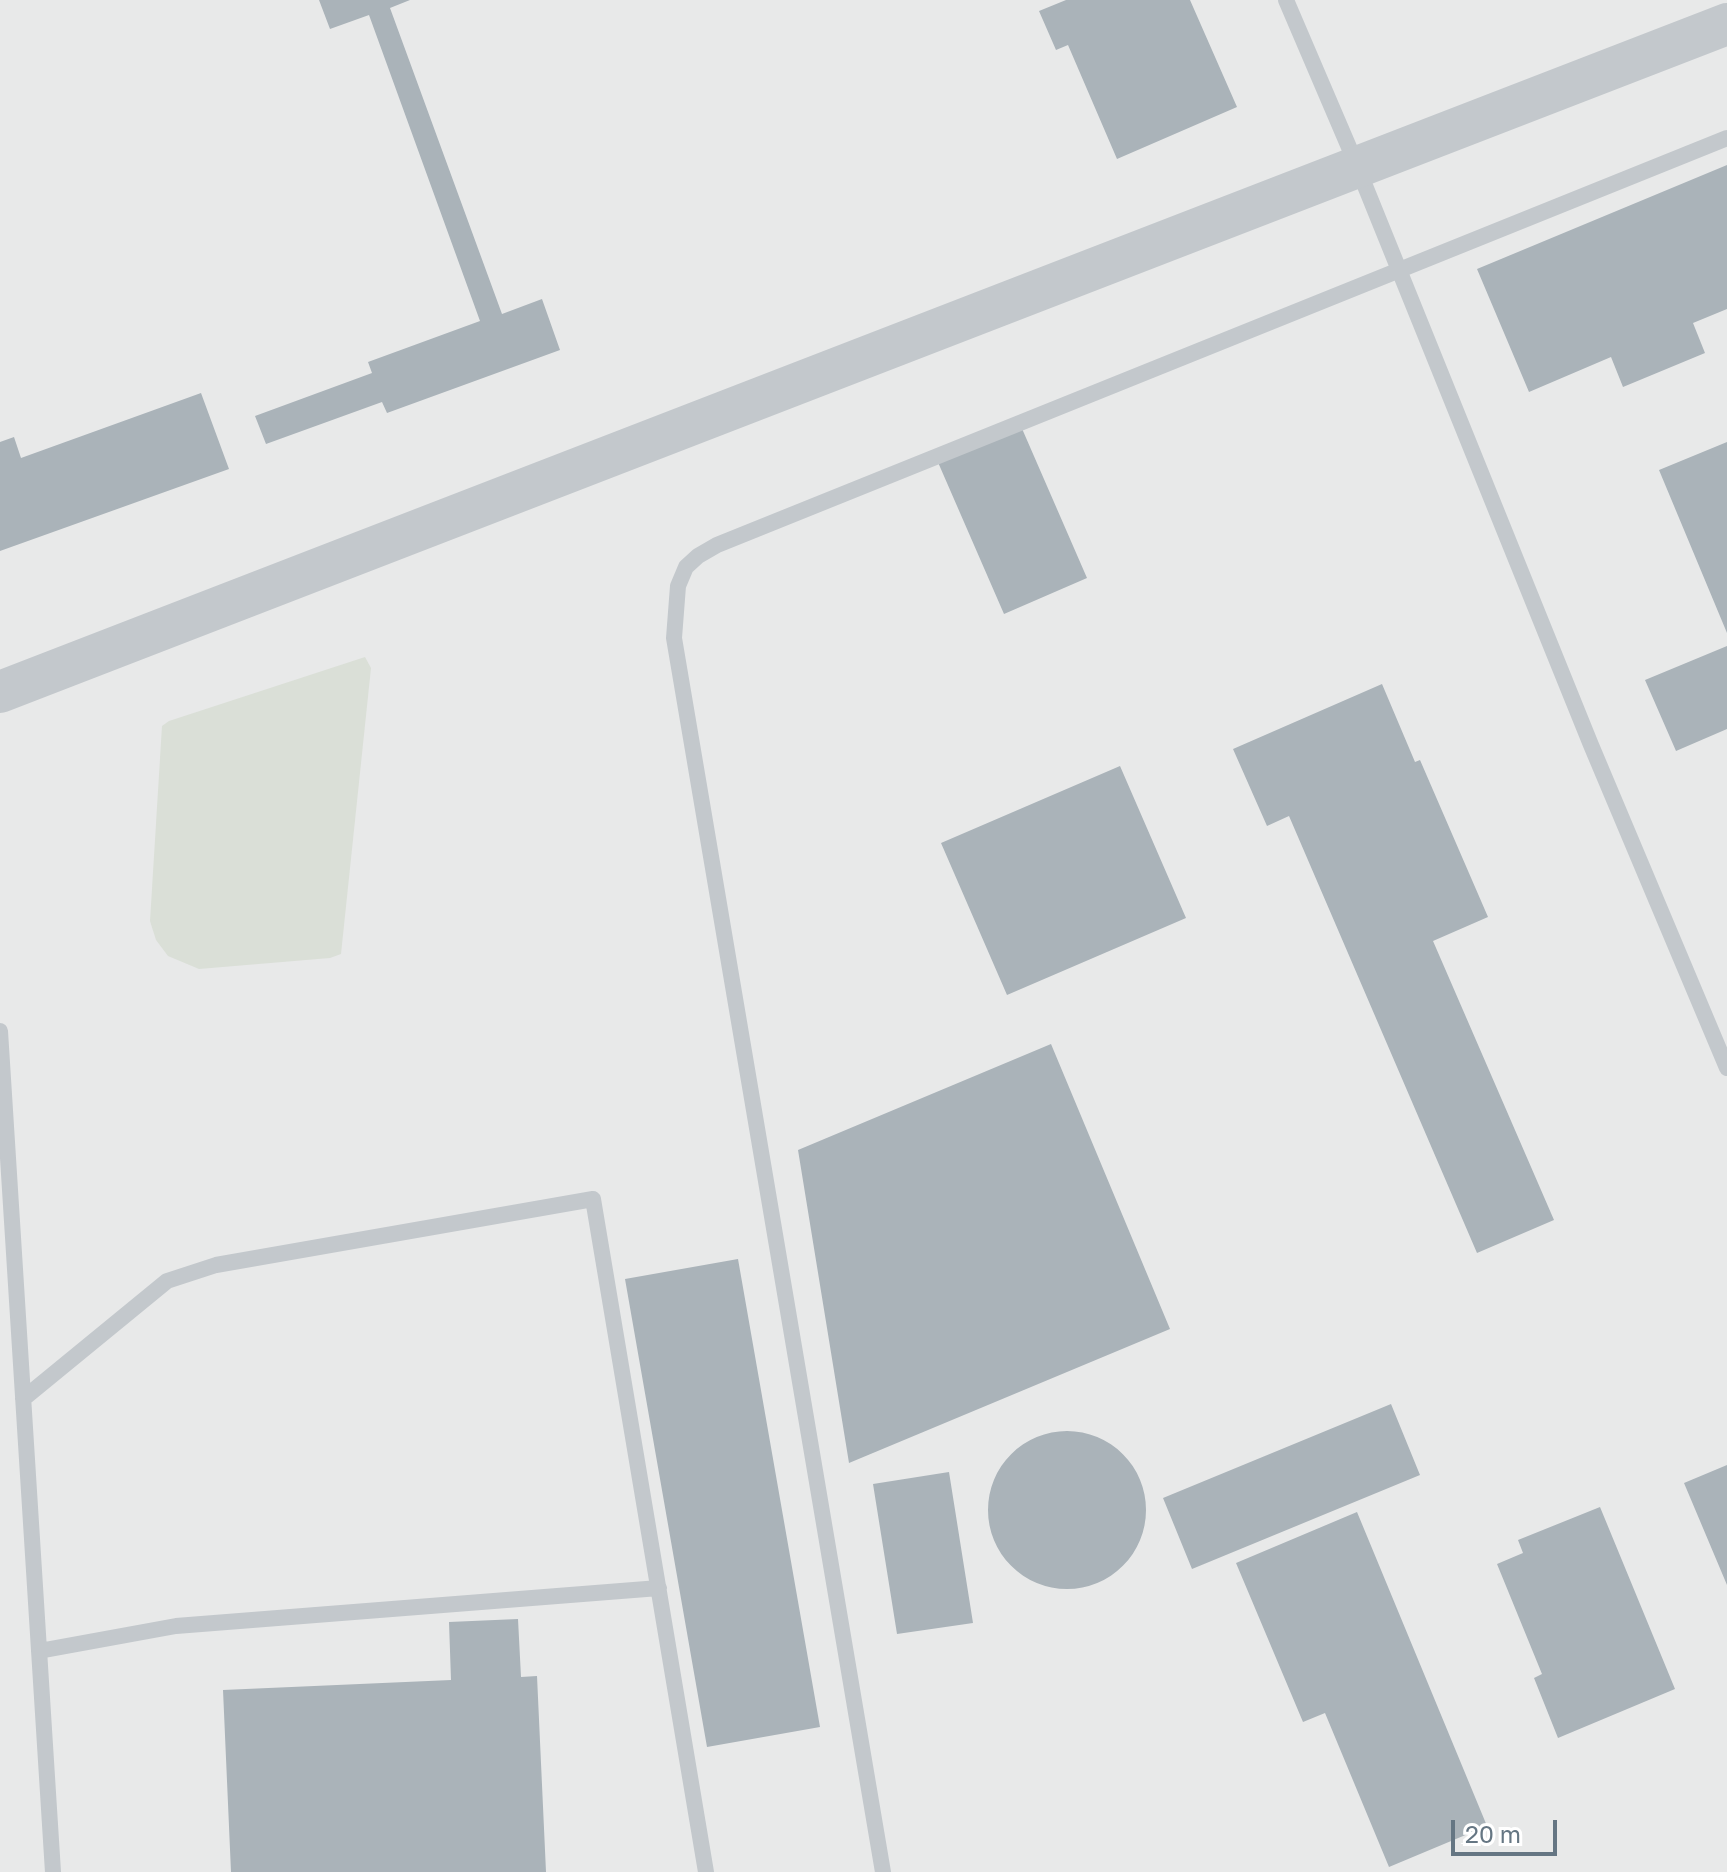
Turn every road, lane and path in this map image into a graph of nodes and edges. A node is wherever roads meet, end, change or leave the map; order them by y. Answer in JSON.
{"nodes":[{"id":1,"x":1286,"y":0,"type":"edge"},
{"id":2,"x":1727,"y":24,"type":"edge"},
{"id":3,"x":1727,"y":138,"type":"edge"},
{"id":4,"x":1357,"y":166,"type":"junction"},
{"id":5,"x":1399,"y":271,"type":"junction"},
{"id":6,"x":0,"y":692,"type":"edge"},
{"id":7,"x":0,"y":1031,"type":"edge"},
{"id":8,"x":1727,"y":1068,"type":"edge"},
{"id":9,"x":23,"y":1399,"type":"junction"},
{"id":10,"x":659,"y":1588,"type":"junction"},
{"id":11,"x":39,"y":1651,"type":"junction"},
{"id":12,"x":53,"y":1872,"type":"edge"},
{"id":13,"x":706,"y":1872,"type":"edge"},
{"id":14,"x":883,"y":1872,"type":"edge"}],
"edges":[{"from":1,"to":4,"type":"lane"},
{"from":2,"to":4,"type":"street"},
{"from":3,"to":5,"type":"lane"},
{"from":4,"to":5,"type":"lane"},
{"from":4,"to":6,"type":"street"},
{"from":5,"to":8,"type":"lane"},
{"from":5,"to":14,"type":"lane"},
{"from":7,"to":9,"type":"lane"},
{"from":9,"to":10,"type":"lane"},
{"from":9,"to":11,"type":"lane"},
{"from":10,"to":11,"type":"lane"},
{"from":10,"to":13,"type":"lane"},
{"from":11,"to":12,"type":"lane"}]}
